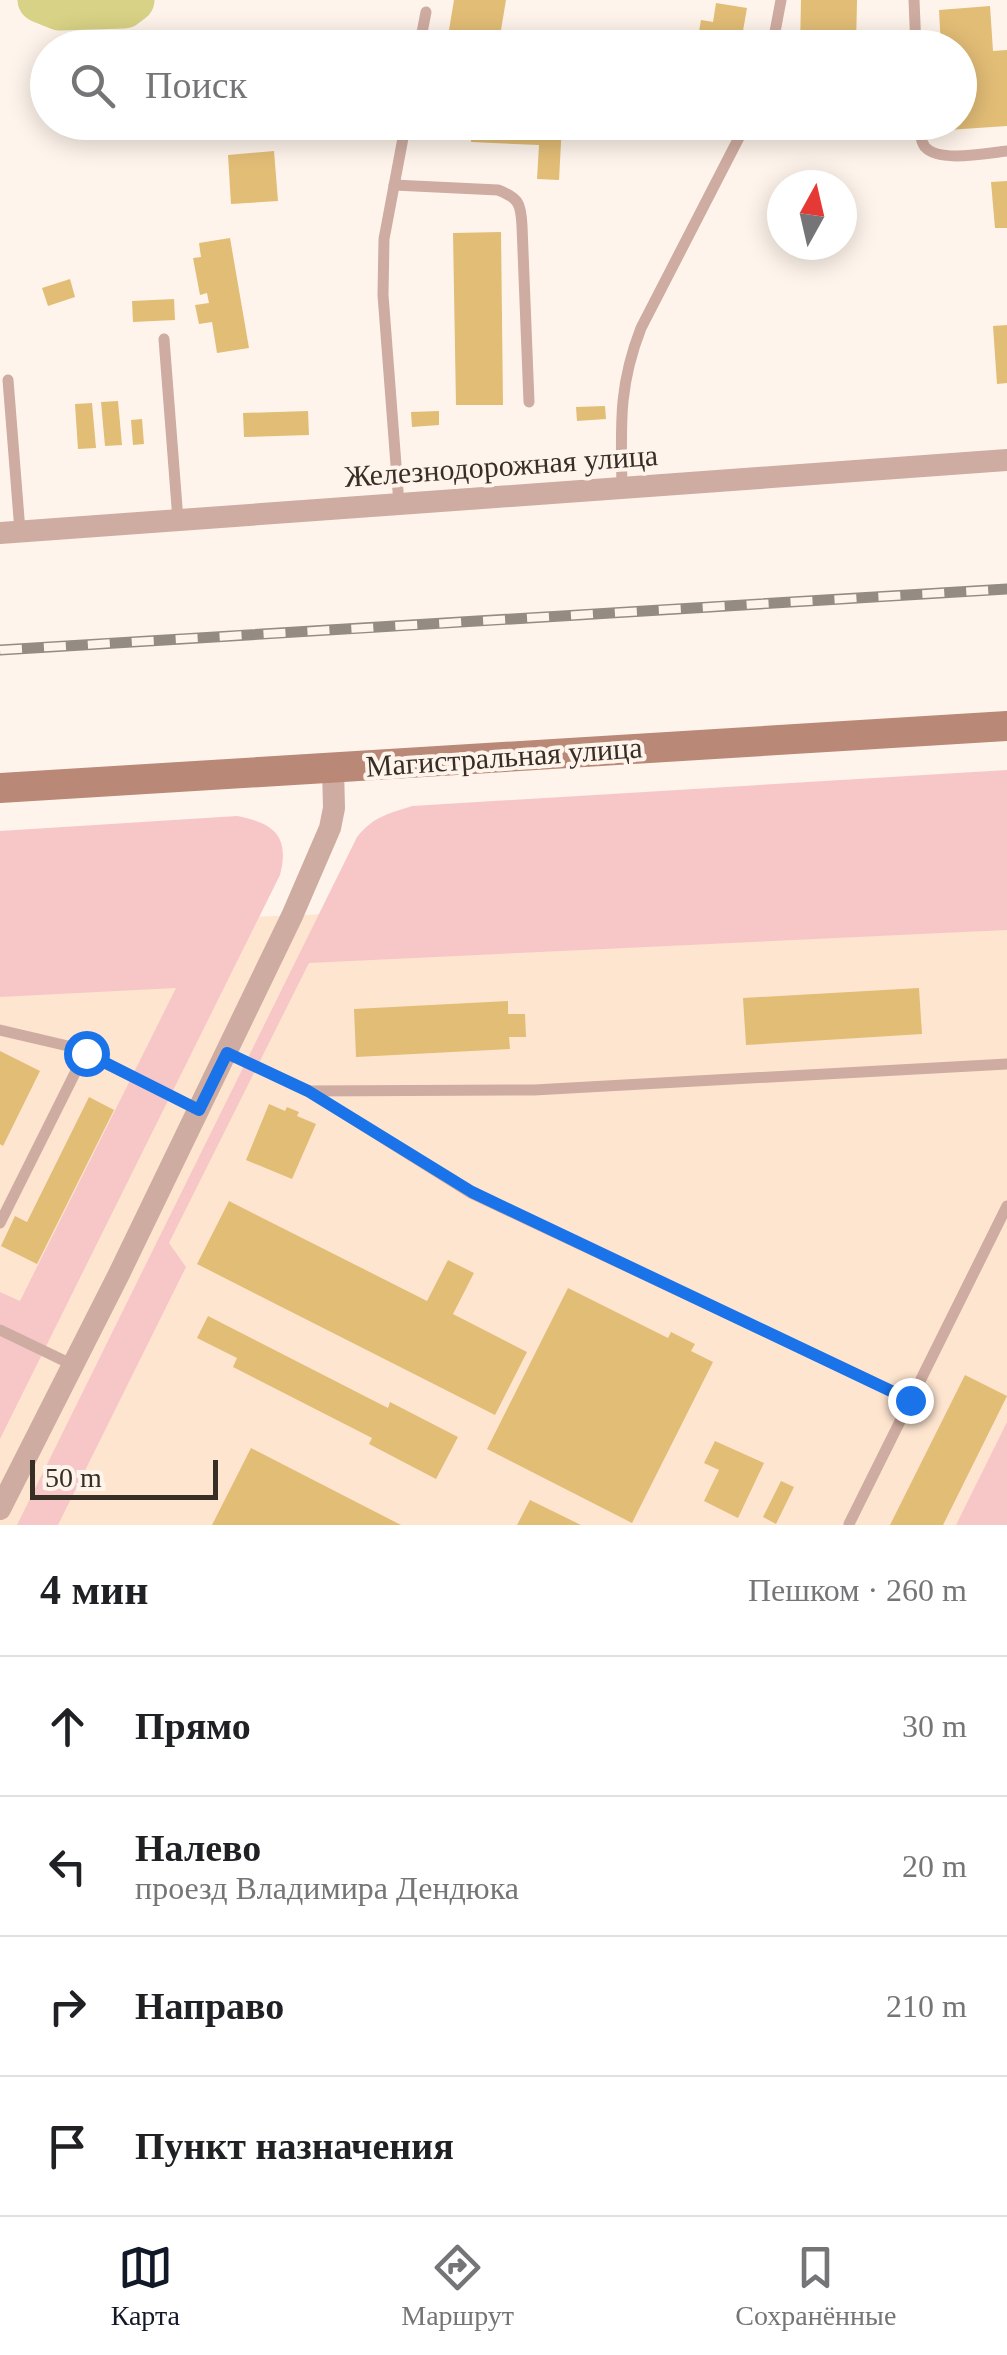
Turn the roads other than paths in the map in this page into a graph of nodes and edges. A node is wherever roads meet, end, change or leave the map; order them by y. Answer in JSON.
{"nodes":[{"id":1,"x":781,"y":0,"type":"edge"},
{"id":2,"x":914,"y":0,"type":"edge"},
{"id":3,"x":426,"y":12,"type":"dead end"},
{"id":4,"x":423,"y":30,"type":"edge"},
{"id":5,"x":775,"y":30,"type":"edge"},
{"id":6,"x":915,"y":30,"type":"edge"},
{"id":7,"x":403,"y":140,"type":"edge"},
{"id":8,"x":738,"y":140,"type":"edge"},
{"id":9,"x":922,"y":140,"type":"edge"},
{"id":10,"x":1007,"y":151,"type":"edge"},
{"id":11,"x":394,"y":185,"type":"junction"},
{"id":12,"x":164,"y":339,"type":"dead end"},
{"id":13,"x":8,"y":380,"type":"dead end"},
{"id":14,"x":528,"y":402,"type":"dead end"},
{"id":15,"x":1007,"y":460,"type":"edge"},
{"id":16,"x":622,"y":488,"type":"junction"},
{"id":17,"x":399,"y":504,"type":"junction"},
{"id":18,"x":178,"y":520,"type":"junction"},
{"id":19,"x":10,"y":532,"type":"edge"},
{"id":20,"x":1007,"y":726,"type":"edge"},
{"id":21,"x":333,"y":768,"type":"junction"},
{"id":22,"x":0,"y":788,"type":"edge"},
{"id":23,"x":0,"y":1030,"type":"edge"},
{"id":24,"x":86,"y":1053,"type":"junction"},
{"id":25,"x":227,"y":1053,"type":"junction"},
{"id":26,"x":1007,"y":1064,"type":"edge"},
{"id":27,"x":308,"y":1091,"type":"junction"},
{"id":28,"x":199,"y":1110,"type":"junction"},
{"id":29,"x":1007,"y":1206,"type":"edge"},
{"id":30,"x":0,"y":1223,"type":"edge"},
{"id":31,"x":0,"y":1330,"type":"edge"},
{"id":32,"x":73,"y":1366,"type":"junction"},
{"id":33,"x":910,"y":1400,"type":"junction"},
{"id":34,"x":0,"y":1508,"type":"edge"},
{"id":35,"x":849,"y":1524,"type":"edge"}],
"edges":[{"from":1,"to":5,"type":"lane"},
{"from":2,"to":6,"type":"lane"},
{"from":3,"to":4,"type":"lane"},
{"from":7,"to":11,"type":"lane"},
{"from":8,"to":16,"type":"lane"},
{"from":9,"to":10,"type":"lane"},
{"from":11,"to":14,"type":"lane"},
{"from":11,"to":17,"type":"lane"},
{"from":12,"to":18,"type":"lane"},
{"from":13,"to":19,"type":"lane"},
{"from":15,"to":16,"type":"street","name":"Железнодорожная улица"},
{"from":16,"to":17,"type":"street","name":"Железнодорожная улица"},
{"from":17,"to":18,"type":"street","name":"Железнодорожная улица"},
{"from":18,"to":19,"type":"street","name":"Железнодорожная улица"},
{"from":20,"to":21,"type":"main road","name":"Магистральная улица"},
{"from":21,"to":22,"type":"main road","name":"Магистральная улица"},
{"from":21,"to":25,"type":"street"},
{"from":23,"to":24,"type":"lane"},
{"from":24,"to":28,"type":"lane"},
{"from":24,"to":30,"type":"lane"},
{"from":25,"to":27,"type":"lane"},
{"from":25,"to":28,"type":"street"},
{"from":26,"to":27,"type":"lane"},
{"from":27,"to":33,"type":"lane"},
{"from":28,"to":32,"type":"street"},
{"from":29,"to":33,"type":"lane"},
{"from":31,"to":32,"type":"lane"},
{"from":32,"to":34,"type":"street"},
{"from":33,"to":35,"type":"lane"}]}
